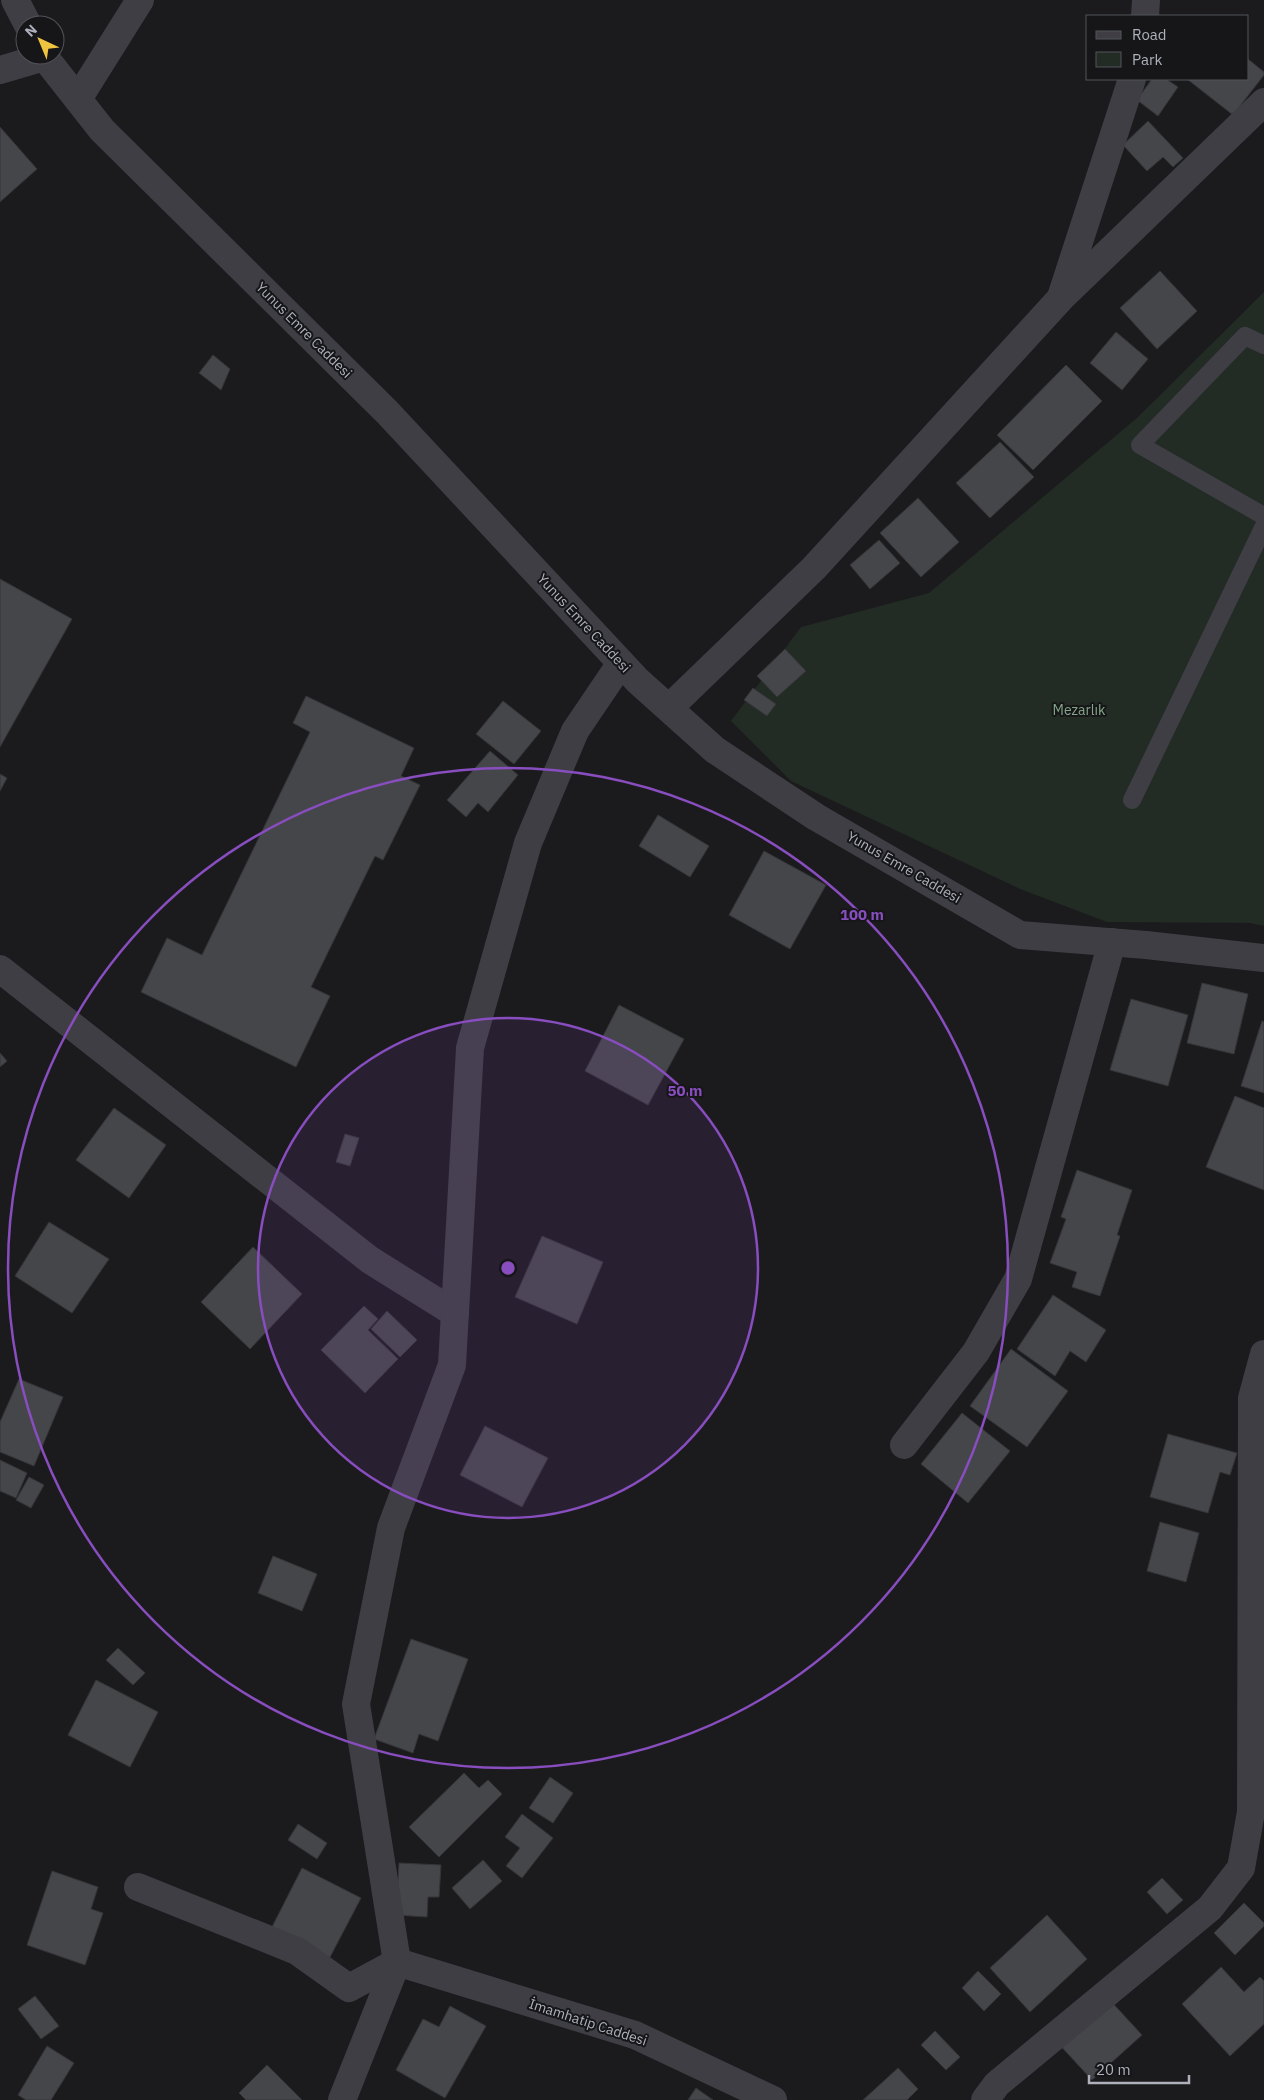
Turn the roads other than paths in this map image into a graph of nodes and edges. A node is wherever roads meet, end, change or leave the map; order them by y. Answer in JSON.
{"nodes":[{"id":1,"x":15,"y":0,"type":"edge"},
{"id":2,"x":140,"y":0,"type":"edge"},
{"id":3,"x":1146,"y":0,"type":"edge"},
{"id":4,"x":23,"y":15,"type":"edge"},
{"id":5,"x":1145,"y":15,"type":"edge"},
{"id":6,"x":16,"y":65,"type":"edge"},
{"id":7,"x":51,"y":65,"type":"edge"},
{"id":8,"x":0,"y":70,"type":"edge"},
{"id":9,"x":1132,"y":80,"type":"edge"},
{"id":10,"x":78,"y":98,"type":"junction"},
{"id":11,"x":1264,"y":102,"type":"edge"},
{"id":12,"x":1061,"y":298,"type":"junction"},
{"id":13,"x":1264,"y":345,"type":"edge"},
{"id":14,"x":1264,"y":516,"type":"edge"},
{"id":15,"x":1264,"y":526,"type":"edge"},
{"id":16,"x":621,"y":663,"type":"junction"},
{"id":17,"x":670,"y":708,"type":"junction"},
{"id":18,"x":1132,"y":800,"type":"dead end"},
{"id":19,"x":1112,"y":942,"type":"junction"},
{"id":20,"x":1264,"y":958,"type":"edge"},
{"id":21,"x":0,"y":969,"type":"edge"},
{"id":22,"x":455,"y":1313,"type":"junction"},
{"id":23,"x":1264,"y":1354,"type":"edge"},
{"id":24,"x":904,"y":1445,"type":"dead end"},
{"id":25,"x":138,"y":1887,"type":"dead end"},
{"id":26,"x":397,"y":1962,"type":"junction"},
{"id":27,"x":342,"y":2100,"type":"edge"},
{"id":28,"x":772,"y":2100,"type":"edge"},
{"id":29,"x":985,"y":2100,"type":"edge"}],
"edges":[{"from":1,"to":4,"type":"street"},
{"from":2,"to":10,"type":"street"},
{"from":3,"to":5,"type":"street"},
{"from":6,"to":8,"type":"street"},
{"from":7,"to":10,"type":"street","name":"Yunus Emre Caddesi"},
{"from":9,"to":12,"type":"street"},
{"from":10,"to":16,"type":"street","name":"Yunus Emre Caddesi"},
{"from":11,"to":12,"type":"street"},
{"from":12,"to":17,"type":"street"},
{"from":13,"to":14,"type":"lane"},
{"from":15,"to":18,"type":"lane"},
{"from":16,"to":17,"type":"street","name":"Yunus Emre Caddesi"},
{"from":16,"to":22,"type":"street"},
{"from":17,"to":19,"type":"street","name":"Yunus Emre Caddesi"},
{"from":19,"to":20,"type":"street","name":"Yunus Emre Caddesi"},
{"from":19,"to":24,"type":"street"},
{"from":21,"to":22,"type":"street"},
{"from":22,"to":26,"type":"street"},
{"from":23,"to":29,"type":"street"},
{"from":25,"to":26,"type":"street"},
{"from":26,"to":27,"type":"street"},
{"from":26,"to":28,"type":"street","name":"İmamhatip Caddesi"}]}
